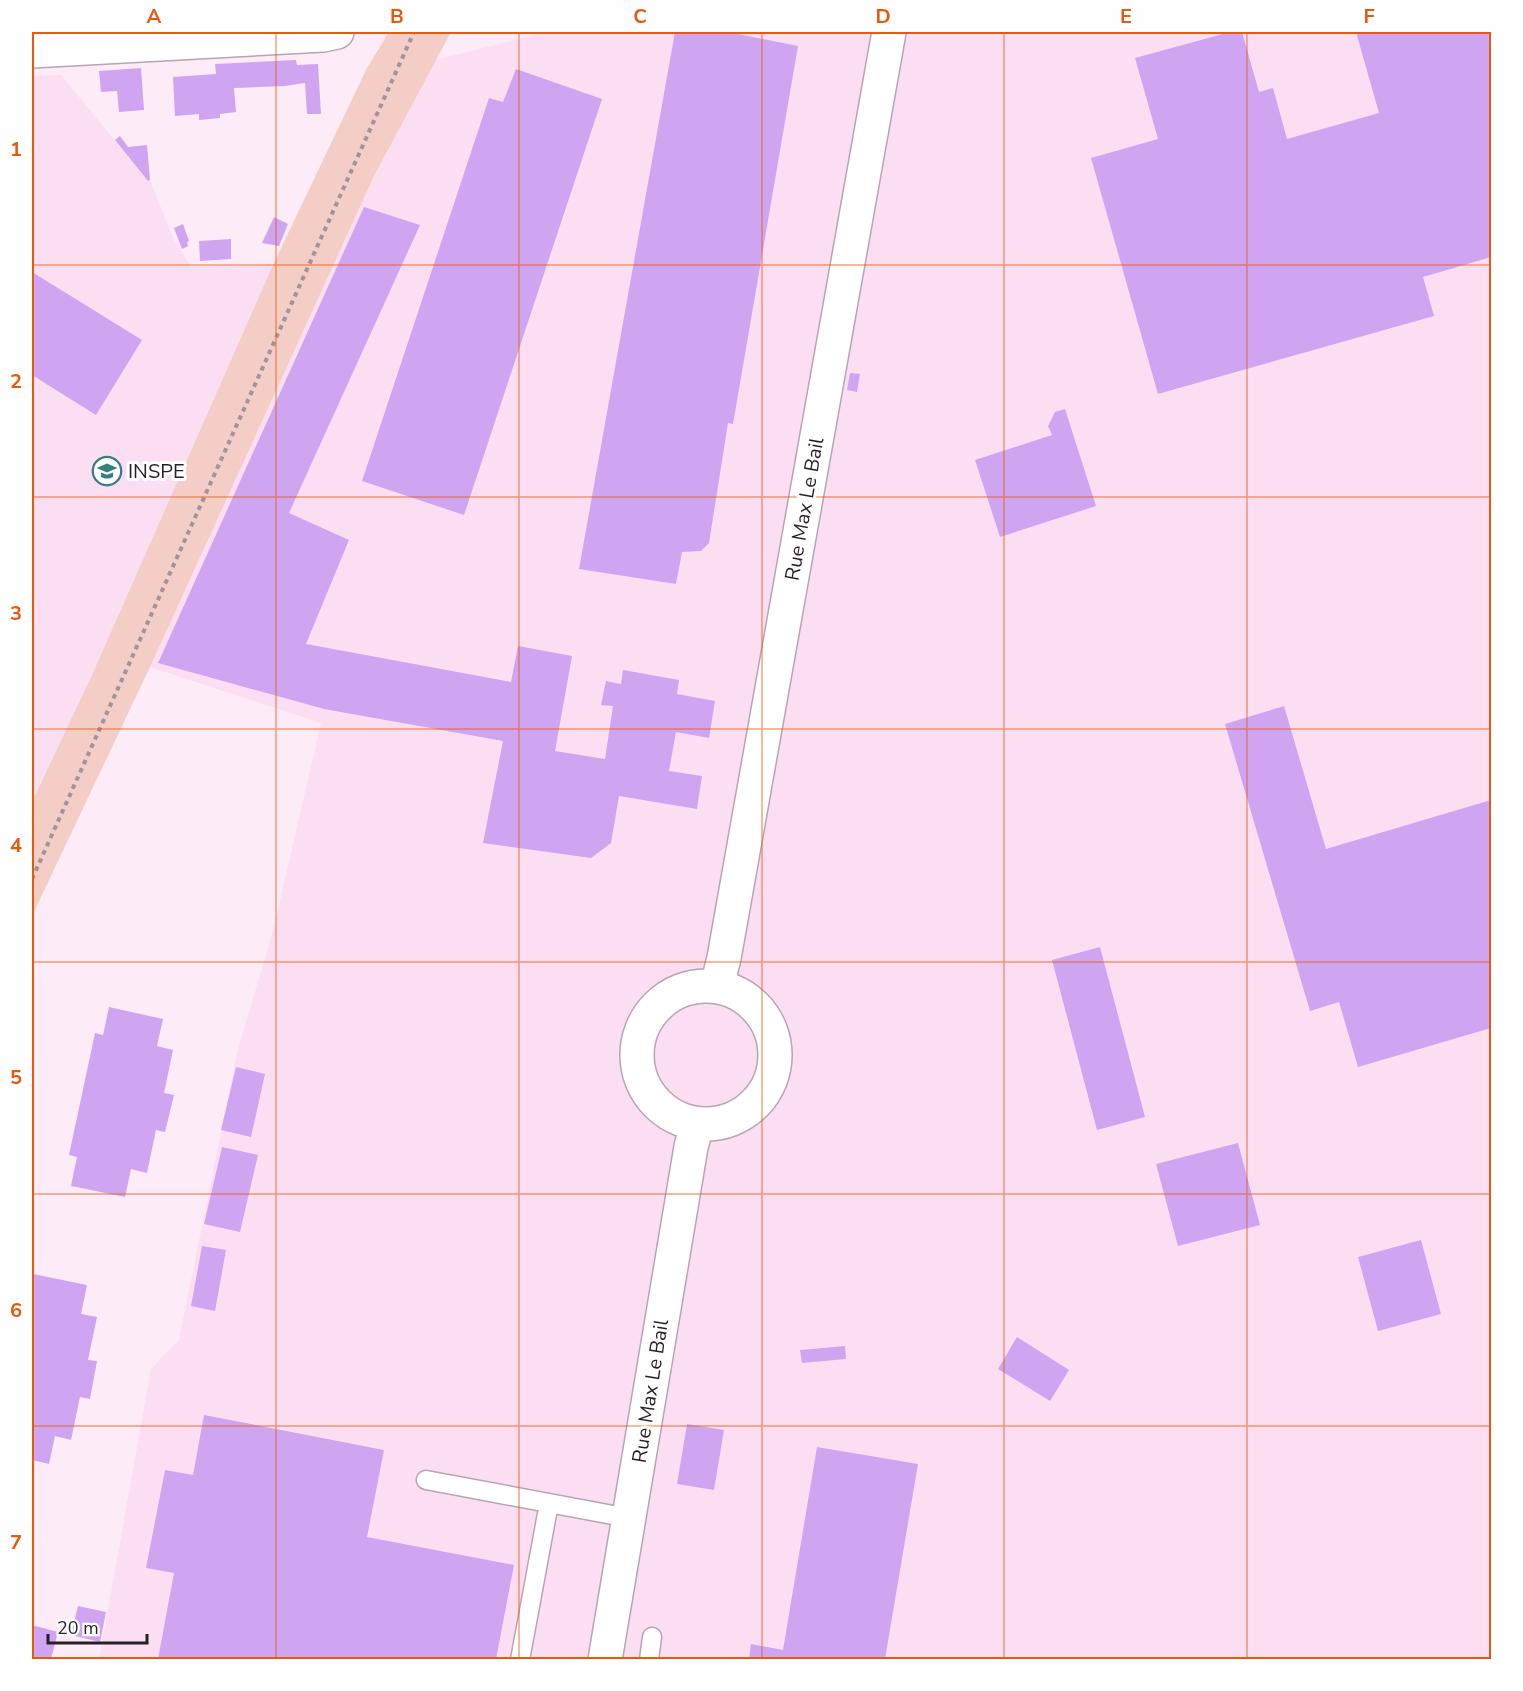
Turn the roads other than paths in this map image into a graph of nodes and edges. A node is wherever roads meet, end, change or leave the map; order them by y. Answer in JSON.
{"nodes":[{"id":1,"x":337,"y":32,"type":"edge"},
{"id":2,"x":889,"y":32,"type":"edge"},
{"id":3,"x":32,"y":51,"type":"edge"},
{"id":4,"x":717,"y":986,"type":"junction"},
{"id":5,"x":697,"y":1124,"type":"junction"},
{"id":6,"x":426,"y":1480,"type":"dead end"},
{"id":7,"x":549,"y":1503,"type":"junction"},
{"id":8,"x":629,"y":1518,"type":"junction"},
{"id":9,"x":652,"y":1637,"type":"dead end"},
{"id":10,"x":520,"y":1659,"type":"edge"},
{"id":11,"x":605,"y":1659,"type":"edge"},
{"id":12,"x":649,"y":1659,"type":"edge"}],
"edges":[{"from":1,"to":3,"type":"street"},
{"from":2,"to":4,"type":"street","name":"Rue Max Le Bail"},
{"from":4,"to":5,"type":"street"},
{"from":4,"to":5,"type":"street"},
{"from":5,"to":8,"type":"street","name":"Rue Max Le Bail"},
{"from":6,"to":7,"type":"lane"},
{"from":7,"to":8,"type":"lane"},
{"from":7,"to":10,"type":"lane"},
{"from":8,"to":11,"type":"street","name":"Rue Max Le Bail"},
{"from":9,"to":12,"type":"lane"}]}
